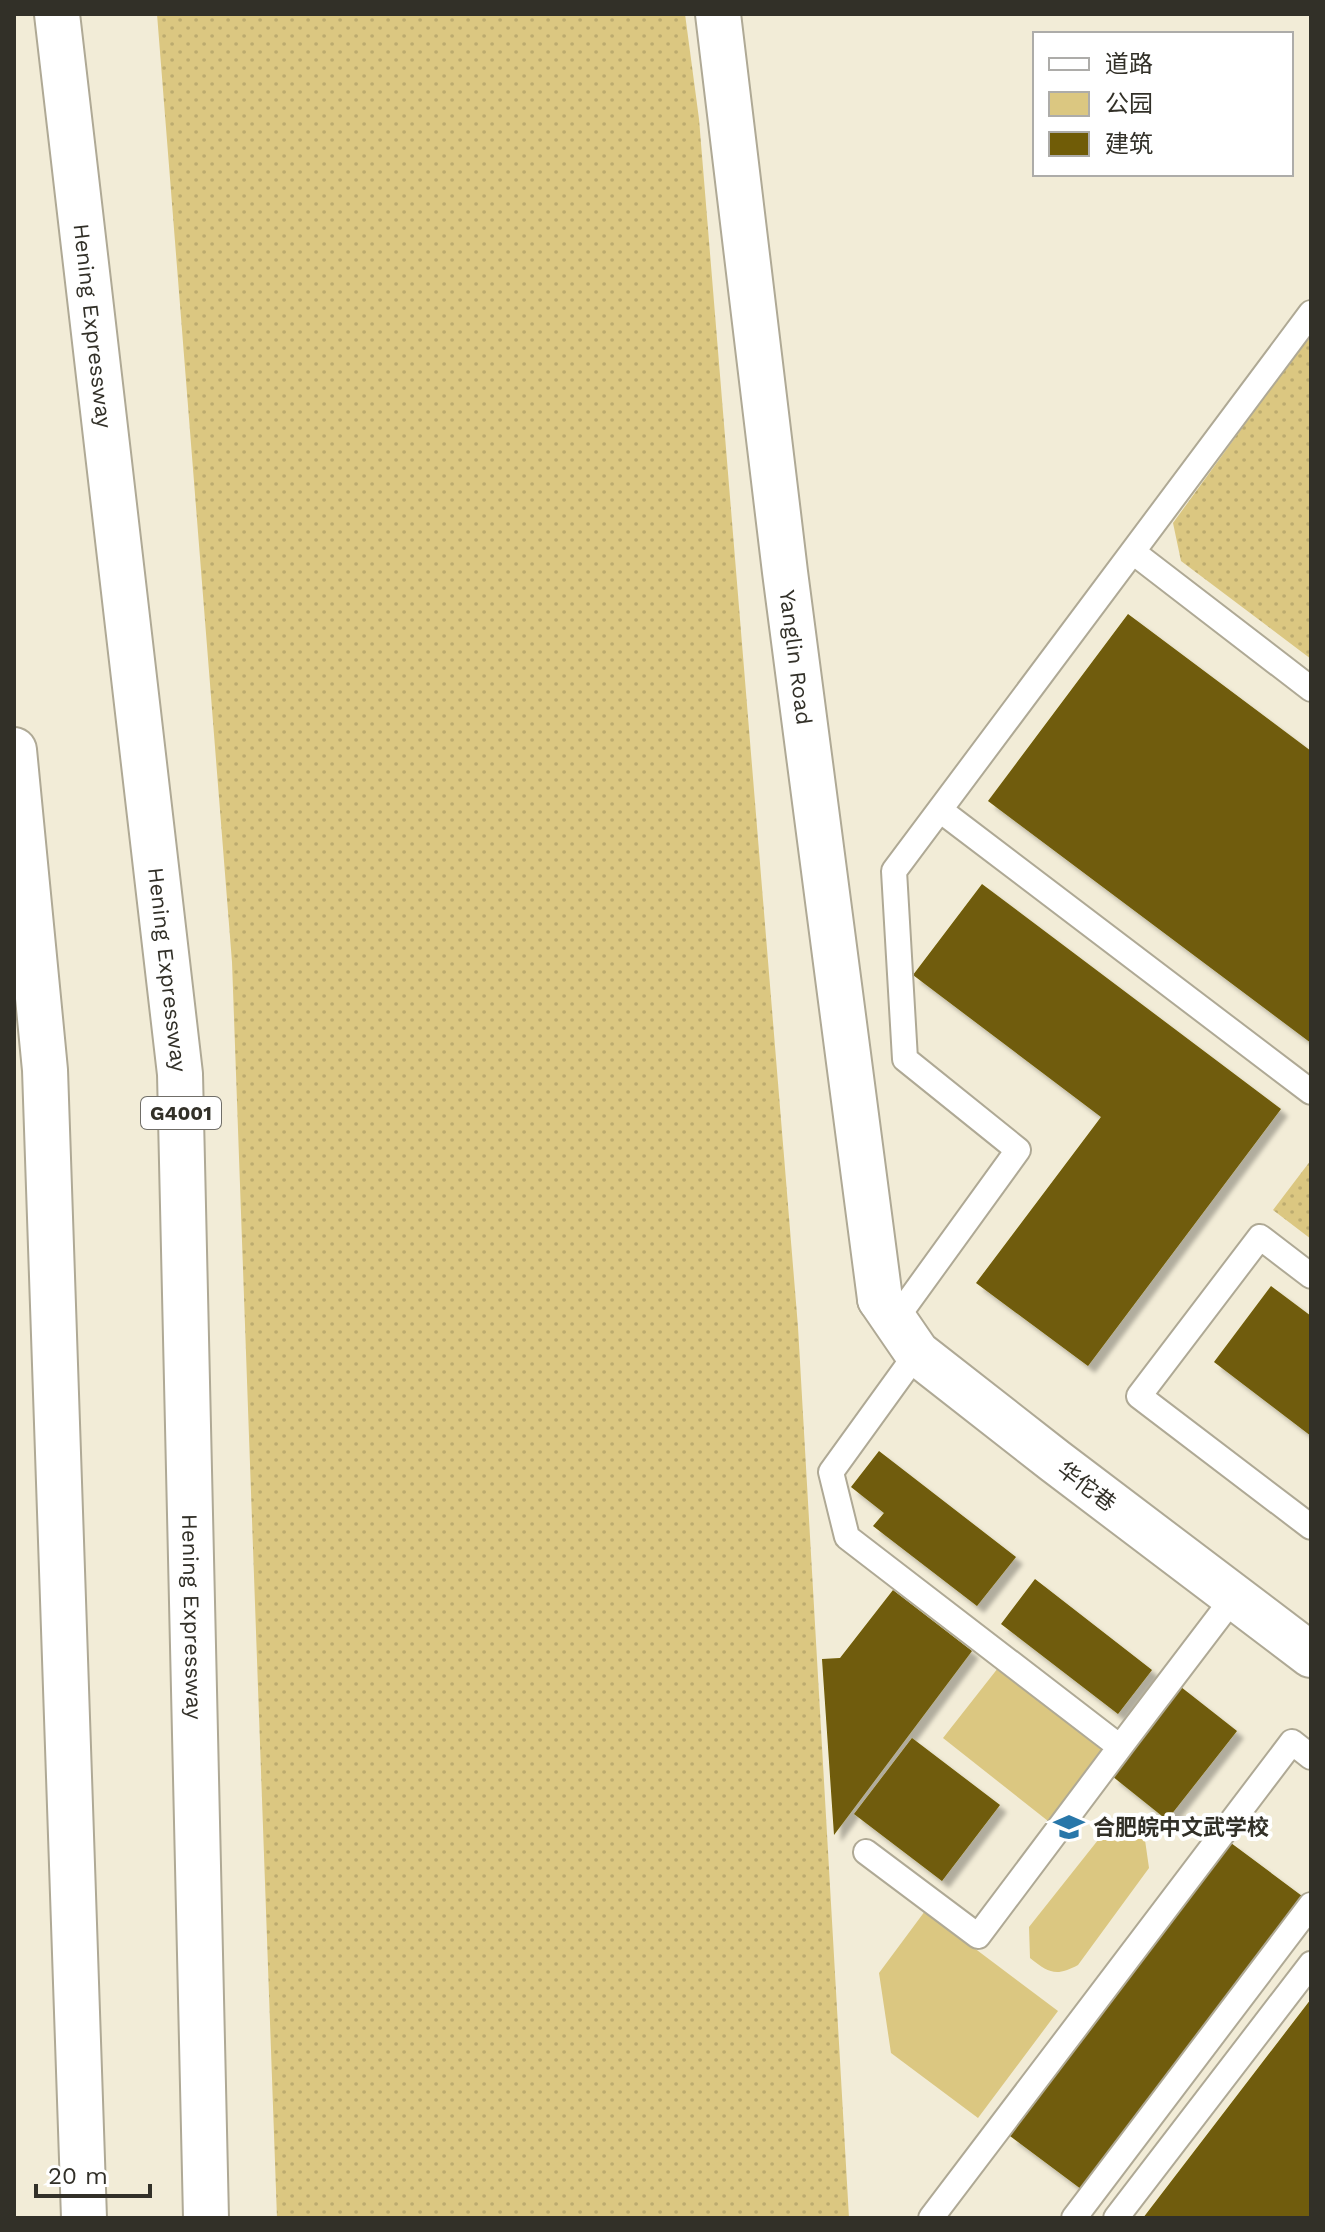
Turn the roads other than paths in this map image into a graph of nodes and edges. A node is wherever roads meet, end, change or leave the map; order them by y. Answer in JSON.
{"nodes":[{"id":1,"x":57,"y":14,"type":"edge"},
{"id":2,"x":718,"y":14,"type":"edge"},
{"id":3,"x":1311,"y":313,"type":"edge"},
{"id":4,"x":1133,"y":552,"type":"junction"},
{"id":5,"x":1311,"y":689,"type":"edge"},
{"id":6,"x":14,"y":750,"type":"edge"},
{"id":7,"x":940,"y":810,"type":"junction"},
{"id":8,"x":1311,"y":1092,"type":"edge"},
{"id":9,"x":1311,"y":1276,"type":"edge"},
{"id":10,"x":898,"y":1324,"type":"junction"},
{"id":11,"x":1311,"y":1527,"type":"edge"},
{"id":12,"x":1234,"y":1597,"type":"junction"},
{"id":13,"x":1311,"y":1655,"type":"edge"},
{"id":14,"x":1120,"y":1747,"type":"junction"},
{"id":15,"x":1311,"y":1757,"type":"edge"},
{"id":16,"x":866,"y":1852,"type":"dead end"},
{"id":17,"x":1311,"y":1905,"type":"edge"},
{"id":18,"x":1311,"y":1964,"type":"edge"},
{"id":19,"x":84,"y":2218,"type":"edge"},
{"id":20,"x":206,"y":2218,"type":"edge"},
{"id":21,"x":931,"y":2218,"type":"edge"},
{"id":22,"x":1074,"y":2218,"type":"edge"},
{"id":23,"x":1116,"y":2218,"type":"edge"}],
"edges":[{"from":1,"to":20,"type":"main road","name":"Hening Expressway","number":"G4001"},
{"from":2,"to":10,"type":"main road","name":"Yanglin Road"},
{"from":3,"to":4,"type":"lane"},
{"from":4,"to":5,"type":"lane"},
{"from":4,"to":7,"type":"lane"},
{"from":6,"to":19,"type":"main road"},
{"from":7,"to":8,"type":"lane"},
{"from":7,"to":10,"type":"lane"},
{"from":9,"to":11,"type":"lane"},
{"from":10,"to":12,"type":"main road","name":"华佗巷"},
{"from":10,"to":14,"type":"lane"},
{"from":12,"to":13,"type":"main road","name":"华佗巷"},
{"from":12,"to":14,"type":"lane"},
{"from":14,"to":16,"type":"lane"},
{"from":15,"to":21,"type":"lane"},
{"from":17,"to":22,"type":"lane"},
{"from":18,"to":23,"type":"lane"}]}
